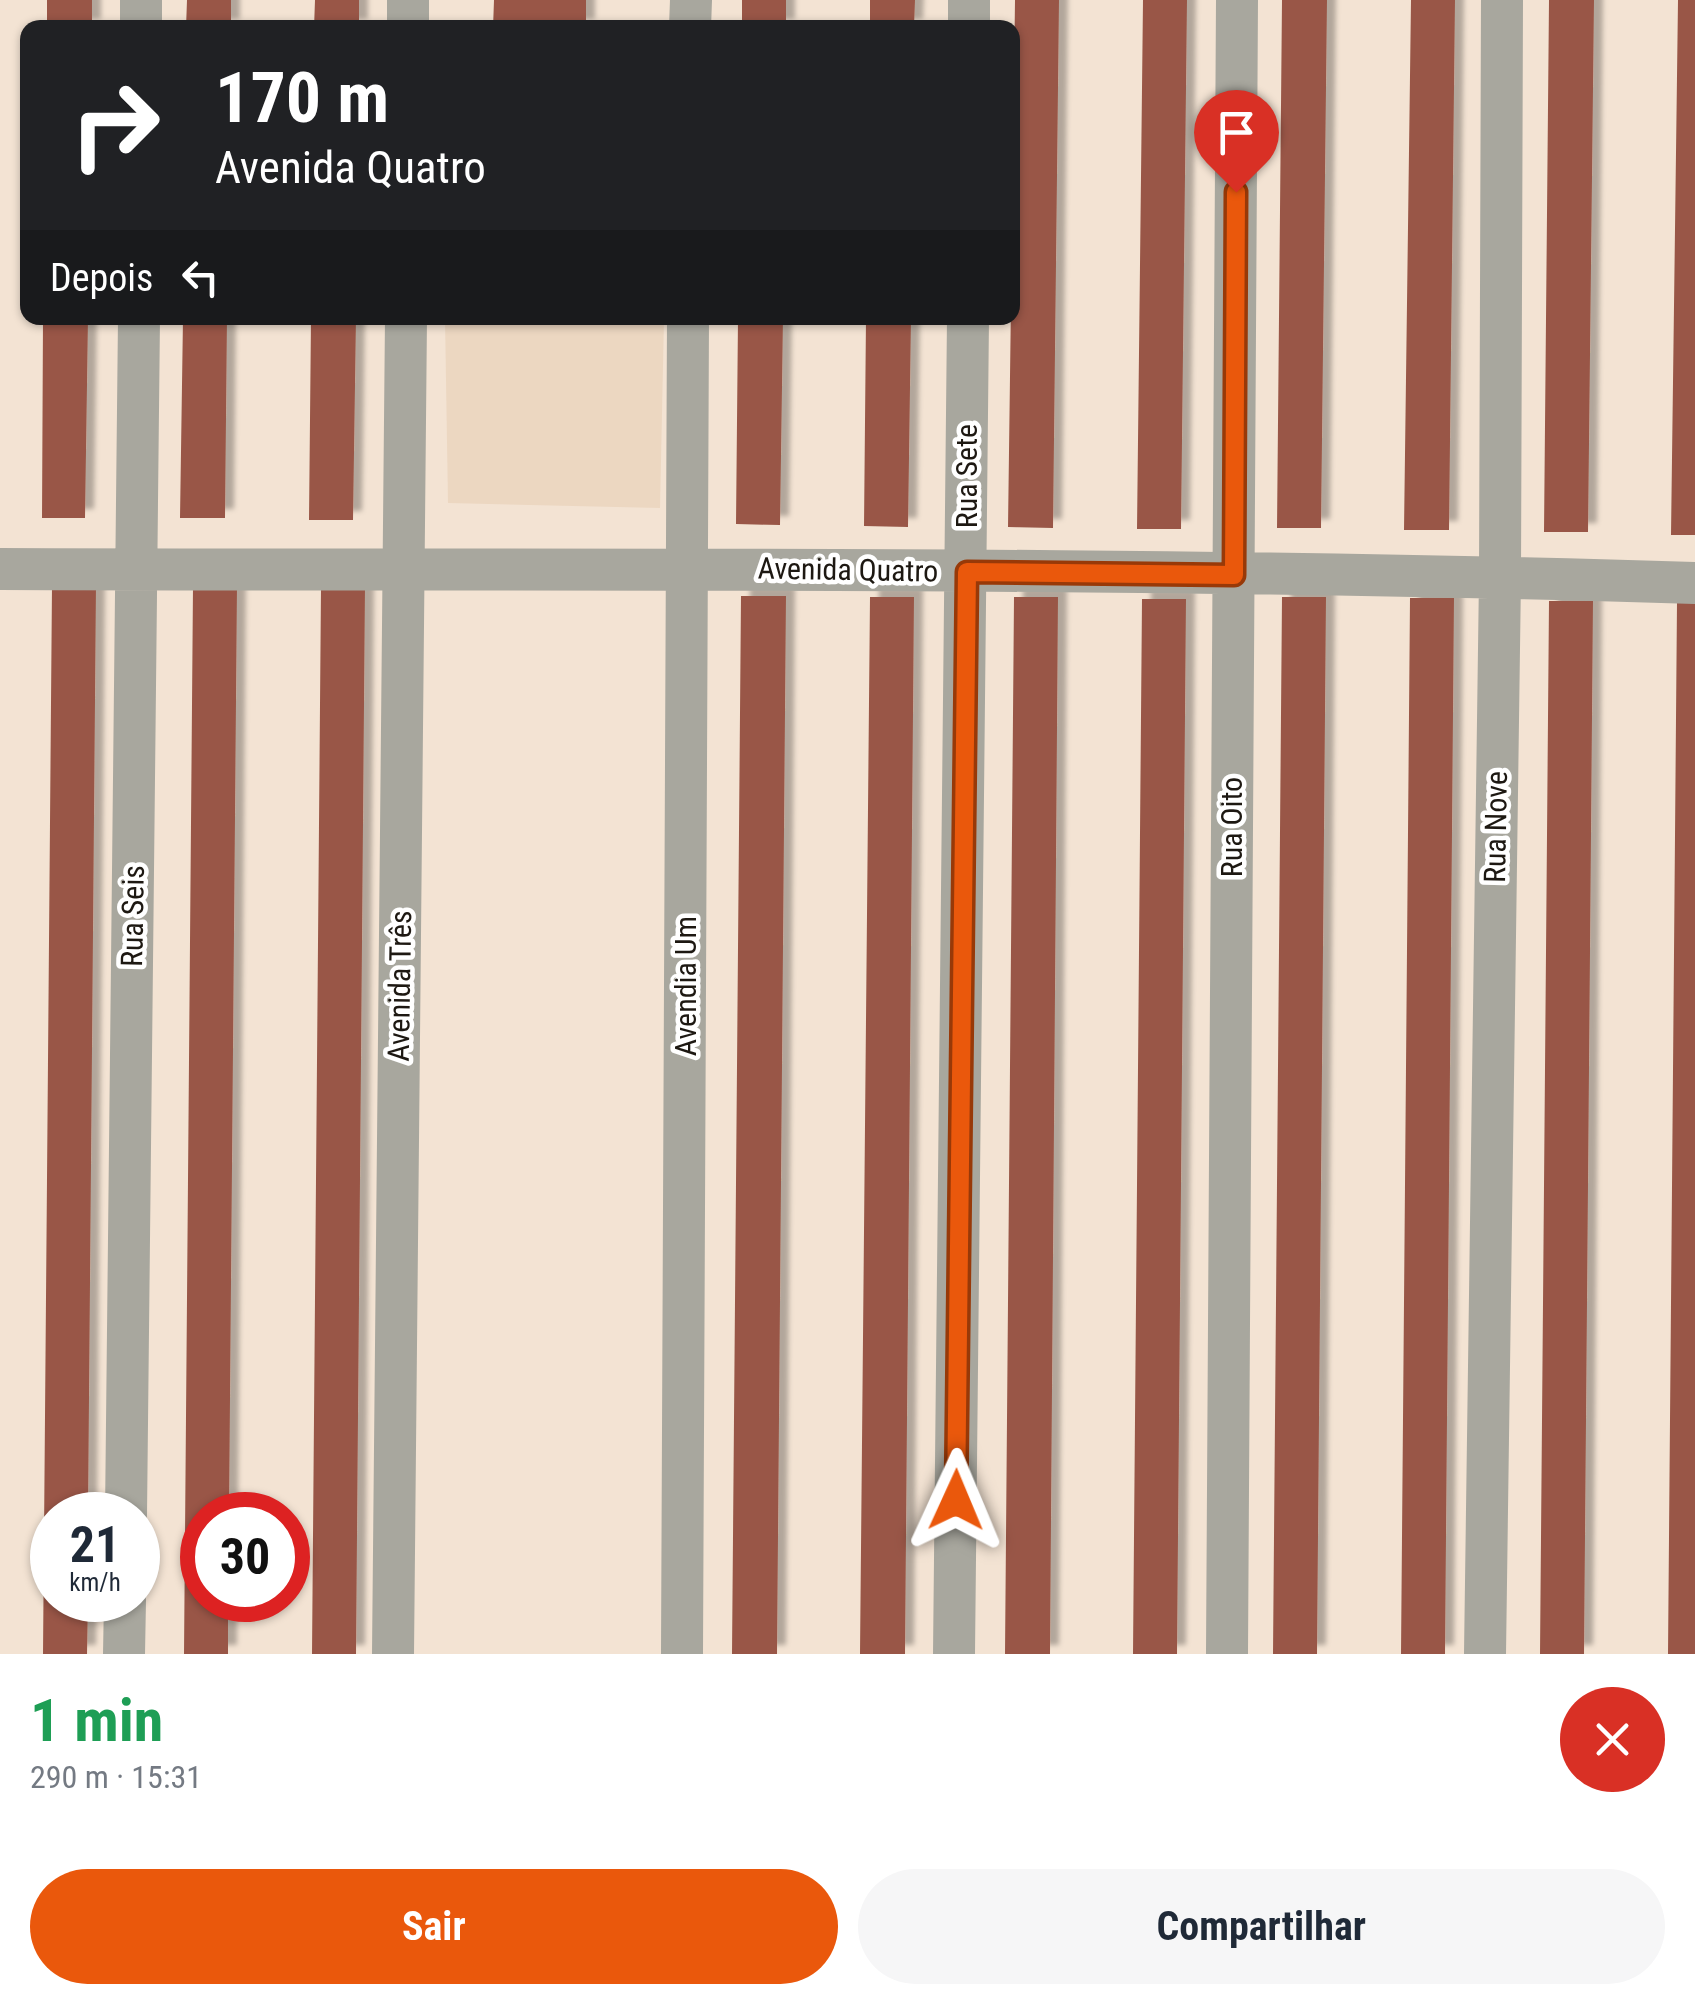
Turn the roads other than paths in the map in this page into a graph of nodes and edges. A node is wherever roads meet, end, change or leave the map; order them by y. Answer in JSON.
{"nodes":[{"id":1,"x":1236,"y":0,"type":"edge"},
{"id":2,"x":1502,"y":0,"type":"edge"},
{"id":3,"x":139,"y":325,"type":"edge"},
{"id":4,"x":406,"y":325,"type":"edge"},
{"id":5,"x":688,"y":325,"type":"edge"},
{"id":6,"x":968,"y":325,"type":"edge"},
{"id":7,"x":686,"y":568,"type":"junction"},
{"id":8,"x":0,"y":570,"type":"edge"},
{"id":9,"x":137,"y":570,"type":"junction"},
{"id":10,"x":405,"y":571,"type":"junction"},
{"id":11,"x":967,"y":572,"type":"junction"},
{"id":12,"x":1234,"y":575,"type":"junction"},
{"id":13,"x":1500,"y":577,"type":"junction"},
{"id":14,"x":1695,"y":583,"type":"edge"},
{"id":15,"x":126,"y":1492,"type":"edge"},
{"id":16,"x":125,"y":1622,"type":"edge"},
{"id":17,"x":124,"y":1654,"type":"edge"},
{"id":18,"x":393,"y":1654,"type":"edge"},
{"id":19,"x":682,"y":1654,"type":"edge"},
{"id":20,"x":954,"y":1654,"type":"edge"},
{"id":21,"x":1227,"y":1654,"type":"edge"},
{"id":22,"x":1485,"y":1654,"type":"edge"}],
"edges":[{"from":1,"to":12,"type":"street","name":"Rua Oito"},
{"from":2,"to":13,"type":"street","name":"Rua Nove"},
{"from":3,"to":9,"type":"street","name":"Rua Seis"},
{"from":4,"to":10,"type":"street","name":"Avenida Três"},
{"from":5,"to":7,"type":"street","name":"Avendia Um"},
{"from":6,"to":11,"type":"street","name":"Rua Sete"},
{"from":7,"to":10,"type":"street","name":"Avenida Quatro"},
{"from":7,"to":11,"type":"street","name":"Avenida Quatro"},
{"from":7,"to":19,"type":"street","name":"Avendia Um"},
{"from":8,"to":9,"type":"street","name":"Avenida Quatro"},
{"from":9,"to":10,"type":"street","name":"Avenida Quatro"},
{"from":9,"to":15,"type":"street","name":"Rua Seis"},
{"from":10,"to":18,"type":"street","name":"Avenida Três"},
{"from":11,"to":12,"type":"street","name":"Avenida Quatro"},
{"from":11,"to":20,"type":"street","name":"Rua Sete"},
{"from":12,"to":13,"type":"street","name":"Avenida Quatro"},
{"from":12,"to":21,"type":"street","name":"Rua Oito"},
{"from":13,"to":14,"type":"street","name":"Avenida Quatro"},
{"from":13,"to":22,"type":"street","name":"Rua Nove"},
{"from":16,"to":17,"type":"street"}]}
